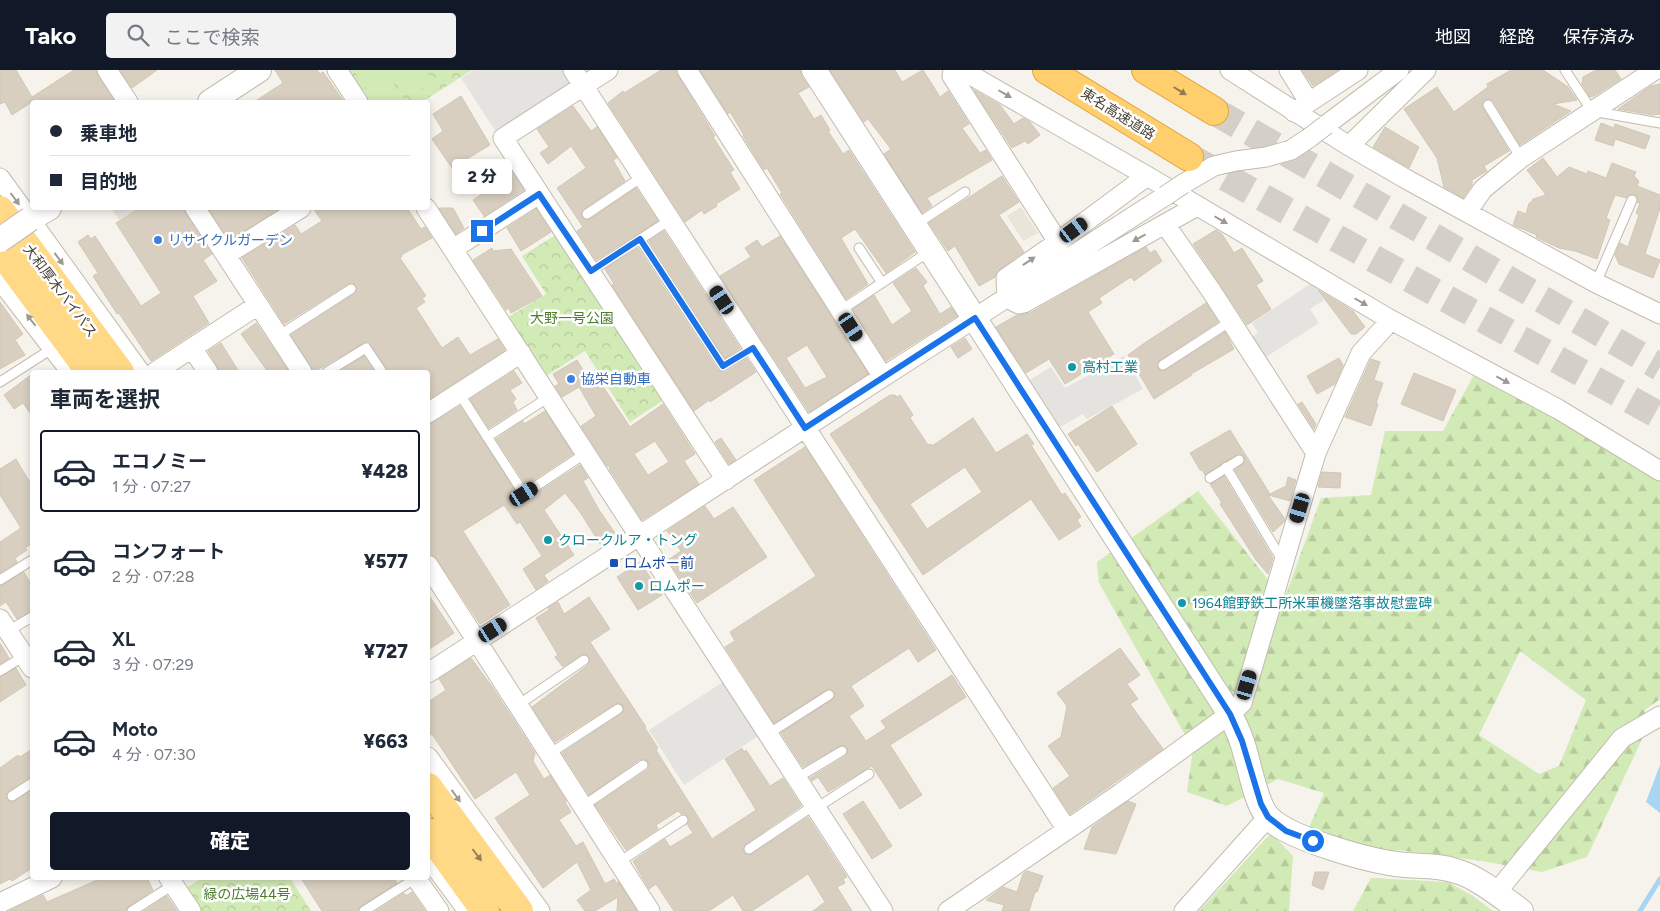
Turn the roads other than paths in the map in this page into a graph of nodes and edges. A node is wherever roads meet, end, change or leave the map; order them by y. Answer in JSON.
{"nodes":[{"id":1,"x":107,"y":70,"type":"edge"},
{"id":2,"x":259,"y":70,"type":"edge"},
{"id":3,"x":337,"y":70,"type":"edge"},
{"id":4,"x":573,"y":70,"type":"edge"},
{"id":5,"x":608,"y":70,"type":"edge"},
{"id":6,"x":687,"y":70,"type":"edge"},
{"id":7,"x":814,"y":70,"type":"edge"},
{"id":8,"x":953,"y":70,"type":"edge"},
{"id":9,"x":962,"y":70,"type":"edge"},
{"id":10,"x":1047,"y":70,"type":"edge"},
{"id":11,"x":1146,"y":70,"type":"edge"},
{"id":12,"x":1230,"y":70,"type":"edge"},
{"id":13,"x":1289,"y":70,"type":"edge"},
{"id":14,"x":1358,"y":70,"type":"edge"},
{"id":15,"x":1399,"y":70,"type":"edge"},
{"id":16,"x":1426,"y":70,"type":"edge"},
{"id":17,"x":1565,"y":70,"type":"edge"},
{"id":18,"x":1655,"y":70,"type":"edge"},
{"id":19,"x":583,"y":86,"type":"junction"},
{"id":20,"x":127,"y":100,"type":"edge"},
{"id":21,"x":213,"y":100,"type":"edge"},
{"id":22,"x":357,"y":100,"type":"edge"},
{"id":23,"x":1488,"y":104,"type":"dead end"},
{"id":24,"x":1302,"y":107,"type":"junction"},
{"id":25,"x":1214,"y":111,"type":"tunnel mouth"},
{"id":26,"x":1592,"y":111,"type":"junction"},
{"id":27,"x":1660,"y":123,"type":"edge"},
{"id":28,"x":1349,"y":146,"type":"junction"},
{"id":29,"x":1189,"y":157,"type":"tunnel mouth"},
{"id":30,"x":1521,"y":158,"type":"junction"},
{"id":31,"x":1147,"y":176,"type":"junction"},
{"id":32,"x":642,"y":177,"type":"junction"},
{"id":33,"x":0,"y":178,"type":"edge"},
{"id":34,"x":965,"y":192,"type":"dead end"},
{"id":35,"x":539,"y":194,"type":"junction"},
{"id":36,"x":1632,"y":200,"type":"dead end"},
{"id":37,"x":30,"y":204,"type":"edge"},
{"id":38,"x":1197,"y":206,"type":"junction"},
{"id":39,"x":0,"y":210,"type":"edge"},
{"id":40,"x":196,"y":210,"type":"edge"},
{"id":41,"x":297,"y":210,"type":"edge"},
{"id":42,"x":427,"y":210,"type":"edge"},
{"id":43,"x":1467,"y":212,"type":"junction"},
{"id":44,"x":40,"y":213,"type":"edge"},
{"id":45,"x":587,"y":214,"type":"dead end"},
{"id":46,"x":670,"y":220,"type":"junction"},
{"id":47,"x":1165,"y":224,"type":"junction"},
{"id":48,"x":915,"y":226,"type":"junction"},
{"id":49,"x":640,"y":239,"type":"junction"},
{"id":50,"x":0,"y":240,"type":"edge"},
{"id":51,"x":1058,"y":242,"type":"junction"},
{"id":52,"x":859,"y":248,"type":"dead end"},
{"id":53,"x":453,"y":249,"type":"junction"},
{"id":54,"x":0,"y":250,"type":"edge"},
{"id":55,"x":931,"y":251,"type":"junction"},
{"id":56,"x":226,"y":255,"type":"junction"},
{"id":57,"x":591,"y":271,"type":"junction"},
{"id":58,"x":0,"y":280,"type":"edge"},
{"id":59,"x":882,"y":283,"type":"junction"},
{"id":60,"x":1596,"y":283,"type":"junction"},
{"id":61,"x":351,"y":289,"type":"dead end"},
{"id":62,"x":1624,"y":297,"type":"junction"},
{"id":63,"x":1007,"y":298,"type":"junction"},
{"id":64,"x":258,"y":305,"type":"junction"},
{"id":65,"x":841,"y":310,"type":"junction"},
{"id":66,"x":1660,"y":314,"type":"edge"},
{"id":67,"x":975,"y":318,"type":"junction"},
{"id":68,"x":1391,"y":320,"type":"junction"},
{"id":69,"x":1231,"y":321,"type":"junction"},
{"id":70,"x":1660,"y":328,"type":"edge"},
{"id":71,"x":278,"y":336,"type":"junction"},
{"id":72,"x":53,"y":348,"type":"junction"},
{"id":73,"x":192,"y":348,"type":"junction"},
{"id":74,"x":753,"y":348,"type":"junction"},
{"id":75,"x":521,"y":353,"type":"junction"},
{"id":76,"x":1162,"y":365,"type":"dead end"},
{"id":77,"x":70,"y":370,"type":"edge"},
{"id":78,"x":89,"y":370,"type":"edge"},
{"id":79,"x":119,"y":370,"type":"edge"},
{"id":80,"x":139,"y":370,"type":"edge"},
{"id":81,"x":158,"y":370,"type":"edge"},
{"id":82,"x":207,"y":370,"type":"edge"},
{"id":83,"x":301,"y":370,"type":"edge"},
{"id":84,"x":330,"y":370,"type":"edge"},
{"id":85,"x":381,"y":370,"type":"edge"},
{"id":86,"x":883,"y":377,"type":"junction"},
{"id":87,"x":0,"y":382,"type":"edge"},
{"id":88,"x":459,"y":392,"type":"junction"},
{"id":89,"x":549,"y":397,"type":"junction"},
{"id":90,"x":430,"y":412,"type":"edge"},
{"id":91,"x":805,"y":428,"type":"junction"},
{"id":92,"x":1595,"y":432,"type":"junction"},
{"id":93,"x":487,"y":437,"type":"junction"},
{"id":94,"x":586,"y":453,"type":"junction"},
{"id":95,"x":1316,"y":453,"type":"junction"},
{"id":96,"x":1239,"y":460,"type":"dead end"},
{"id":97,"x":1660,"y":460,"type":"edge"},
{"id":98,"x":1226,"y":467,"type":"junction"},
{"id":99,"x":1660,"y":471,"type":"edge"},
{"id":100,"x":1210,"y":478,"type":"dead end"},
{"id":101,"x":726,"y":480,"type":"junction"},
{"id":102,"x":639,"y":536,"type":"junction"},
{"id":103,"x":30,"y":561,"type":"edge"},
{"id":104,"x":1284,"y":562,"type":"junction"},
{"id":105,"x":430,"y":568,"type":"edge"},
{"id":106,"x":0,"y":580,"type":"edge"},
{"id":107,"x":30,"y":618,"type":"edge"},
{"id":108,"x":4,"y":625,"type":"edge"},
{"id":109,"x":477,"y":641,"type":"junction"},
{"id":110,"x":584,"y":660,"type":"dead end"},
{"id":111,"x":28,"y":662,"type":"edge"},
{"id":112,"x":0,"y":671,"type":"edge"},
{"id":113,"x":430,"y":672,"type":"edge"},
{"id":114,"x":828,"y":695,"type":"dead end"},
{"id":115,"x":518,"y":705,"type":"junction"},
{"id":116,"x":618,"y":709,"type":"dead end"},
{"id":117,"x":1230,"y":714,"type":"junction"},
{"id":118,"x":1660,"y":716,"type":"edge"},
{"id":119,"x":768,"y":734,"type":"junction"},
{"id":120,"x":842,"y":751,"type":"dead end"},
{"id":121,"x":549,"y":754,"type":"junction"},
{"id":122,"x":430,"y":760,"type":"edge"},
{"id":123,"x":643,"y":765,"type":"dead end"},
{"id":124,"x":869,"y":774,"type":"dead end"},
{"id":125,"x":797,"y":778,"type":"junction"},
{"id":126,"x":30,"y":784,"type":"edge"},
{"id":127,"x":430,"y":791,"type":"edge"},
{"id":128,"x":12,"y":796,"type":"dead end"},
{"id":129,"x":582,"y":806,"type":"junction"},
{"id":130,"x":815,"y":806,"type":"junction"},
{"id":131,"x":1268,"y":817,"type":"junction"},
{"id":132,"x":683,"y":820,"type":"dead end"},
{"id":133,"x":1067,"y":830,"type":"junction"},
{"id":134,"x":430,"y":835,"type":"edge"},
{"id":135,"x":749,"y":848,"type":"dead end"},
{"id":136,"x":430,"y":860,"type":"edge"},
{"id":137,"x":619,"y":862,"type":"junction"},
{"id":138,"x":48,"y":880,"type":"edge"},
{"id":139,"x":413,"y":880,"type":"edge"},
{"id":140,"x":417,"y":880,"type":"edge"},
{"id":141,"x":171,"y":881,"type":"edge"},
{"id":142,"x":1496,"y":893,"type":"junction"},
{"id":143,"x":0,"y":903,"type":"edge"},
{"id":144,"x":132,"y":911,"type":"edge"},
{"id":145,"x":190,"y":911,"type":"edge"},
{"id":146,"x":364,"y":911,"type":"edge"},
{"id":147,"x":439,"y":911,"type":"edge"},
{"id":148,"x":468,"y":911,"type":"edge"},
{"id":149,"x":485,"y":911,"type":"edge"},
{"id":150,"x":519,"y":911,"type":"edge"},
{"id":151,"x":540,"y":911,"type":"edge"},
{"id":152,"x":650,"y":911,"type":"edge"},
{"id":153,"x":883,"y":911,"type":"edge"},
{"id":154,"x":948,"y":911,"type":"edge"},
{"id":155,"x":1184,"y":911,"type":"edge"},
{"id":156,"x":1521,"y":911,"type":"edge"}],
"edges":[{"from":1,"to":20,"type":"street"},
{"from":2,"to":21,"type":"street"},
{"from":3,"to":22,"type":"street"},
{"from":4,"to":19,"type":"street"},
{"from":5,"to":19,"type":"street"},
{"from":6,"to":65,"type":"street"},
{"from":7,"to":48,"type":"street"},
{"from":8,"to":51,"type":"street"},
{"from":9,"to":31,"type":"street","one_way":true},
{"from":10,"to":29,"type":"highway","name":"東名高速道路"},
{"from":11,"to":25,"type":"highway","one_way":true},
{"from":12,"to":24,"type":"street"},
{"from":13,"to":24,"type":"street"},
{"from":14,"to":24,"type":"street"},
{"from":15,"to":63,"type":"street","bridge":true},
{"from":16,"to":28,"type":"street"},
{"from":17,"to":26,"type":"lane"},
{"from":18,"to":26,"type":"street"},
{"from":19,"to":32,"type":"street"},
{"from":19,"to":35,"type":"street"},
{"from":23,"to":30,"type":"lane"},
{"from":24,"to":28,"type":"street"},
{"from":26,"to":27,"type":"lane"},
{"from":26,"to":30,"type":"street"},
{"from":28,"to":43,"type":"street"},
{"from":30,"to":43,"type":"street"},
{"from":31,"to":38,"type":"street"},
{"from":31,"to":51,"type":"street"},
{"from":32,"to":45,"type":"lane"},
{"from":32,"to":46,"type":"street"},
{"from":33,"to":37,"type":"street","one_way":true},
{"from":34,"to":48,"type":"lane"},
{"from":35,"to":53,"type":"street"},
{"from":35,"to":57,"type":"street"},
{"from":36,"to":60,"type":"lane"},
{"from":38,"to":47,"type":"street"},
{"from":38,"to":68,"type":"street","one_way":true},
{"from":39,"to":79,"type":"highway","name":"大和厚木バイパス"},
{"from":40,"to":56,"type":"street"},
{"from":41,"to":56,"type":"street"},
{"from":42,"to":53,"type":"street"},
{"from":43,"to":60,"type":"street"},
{"from":44,"to":50,"type":"street","bridge":true},
{"from":44,"to":80,"type":"street","one_way":true},
{"from":46,"to":49,"type":"lane"},
{"from":46,"to":74,"type":"street"},
{"from":47,"to":63,"type":"street","one_way":true},
{"from":47,"to":69,"type":"street"},
{"from":48,"to":55,"type":"street"},
{"from":49,"to":57,"type":"lane"},
{"from":49,"to":74,"type":"lane"},
{"from":63,"to":51,"type":"street","one_way":true},
{"from":52,"to":59,"type":"lane"},
{"from":53,"to":75,"type":"street"},
{"from":54,"to":78,"type":"highway","name":"大和厚木バイパス"},
{"from":55,"to":59,"type":"lane"},
{"from":55,"to":67,"type":"street"},
{"from":56,"to":64,"type":"street"},
{"from":57,"to":101,"type":"street"},
{"from":72,"to":58,"type":"street","one_way":true},
{"from":59,"to":65,"type":"lane"},
{"from":60,"to":62,"type":"street"},
{"from":61,"to":71,"type":"lane"},
{"from":62,"to":66,"type":"street"},
{"from":62,"to":70,"type":"street"},
{"from":63,"to":67,"type":"street"},
{"from":64,"to":71,"type":"street"},
{"from":64,"to":73,"type":"street"},
{"from":65,"to":86,"type":"street"},
{"from":67,"to":86,"type":"street"},
{"from":67,"to":117,"type":"street"},
{"from":68,"to":92,"type":"street","one_way":true},
{"from":68,"to":95,"type":"street"},
{"from":69,"to":76,"type":"lane"},
{"from":69,"to":95,"type":"street"},
{"from":71,"to":83,"type":"street"},
{"from":72,"to":77,"type":"street"},
{"from":72,"to":87,"type":"lane"},
{"from":73,"to":81,"type":"street"},
{"from":73,"to":82,"type":"street"},
{"from":74,"to":91,"type":"street"},
{"from":75,"to":88,"type":"street"},
{"from":75,"to":89,"type":"street"},
{"from":84,"to":85,"type":"lane"},
{"from":86,"to":91,"type":"street"},
{"from":88,"to":90,"type":"street"},
{"from":88,"to":93,"type":"lane"},
{"from":89,"to":93,"type":"lane"},
{"from":89,"to":94,"type":"street"},
{"from":91,"to":101,"type":"street"},
{"from":91,"to":133,"type":"street"},
{"from":92,"to":97,"type":"street"},
{"from":92,"to":99,"type":"street"},
{"from":93,"to":94,"type":"lane"},
{"from":94,"to":102,"type":"street"},
{"from":95,"to":104,"type":"street"},
{"from":96,"to":98,"type":"lane"},
{"from":98,"to":100,"type":"lane"},
{"from":98,"to":104,"type":"lane"},
{"from":101,"to":102,"type":"street"},
{"from":102,"to":109,"type":"street"},
{"from":102,"to":119,"type":"street"},
{"from":103,"to":106,"type":"lane"},
{"from":104,"to":117,"type":"street"},
{"from":105,"to":109,"type":"street"},
{"from":107,"to":108,"type":"lane"},
{"from":108,"to":111,"type":"street"},
{"from":109,"to":113,"type":"street"},
{"from":109,"to":115,"type":"street"},
{"from":110,"to":115,"type":"lane"},
{"from":111,"to":112,"type":"lane"},
{"from":114,"to":119,"type":"lane"},
{"from":115,"to":121,"type":"street"},
{"from":116,"to":121,"type":"lane"},
{"from":117,"to":131,"type":"street"},
{"from":117,"to":133,"type":"street"},
{"from":118,"to":142,"type":"street"},
{"from":119,"to":125,"type":"street"},
{"from":120,"to":125,"type":"lane"},
{"from":121,"to":129,"type":"street"},
{"from":122,"to":151,"type":"street","one_way":true},
{"from":123,"to":129,"type":"lane"},
{"from":124,"to":130,"type":"lane"},
{"from":125,"to":130,"type":"street"},
{"from":126,"to":128,"type":"lane"},
{"from":127,"to":150,"type":"highway","one_way":true},
{"from":129,"to":137,"type":"street"},
{"from":130,"to":135,"type":"lane"},
{"from":130,"to":153,"type":"street"},
{"from":131,"to":142,"type":"street"},
{"from":131,"to":155,"type":"street"},
{"from":132,"to":137,"type":"lane"},
{"from":133,"to":154,"type":"street"},
{"from":134,"to":149,"type":"highway"},
{"from":136,"to":148,"type":"street"},
{"from":137,"to":152,"type":"street"},
{"from":138,"to":143,"type":"street"},
{"from":139,"to":146,"type":"lane"},
{"from":140,"to":147,"type":"street"},
{"from":141,"to":144,"type":"lane"},
{"from":141,"to":145,"type":"street"},
{"from":142,"to":156,"type":"street"}]}
